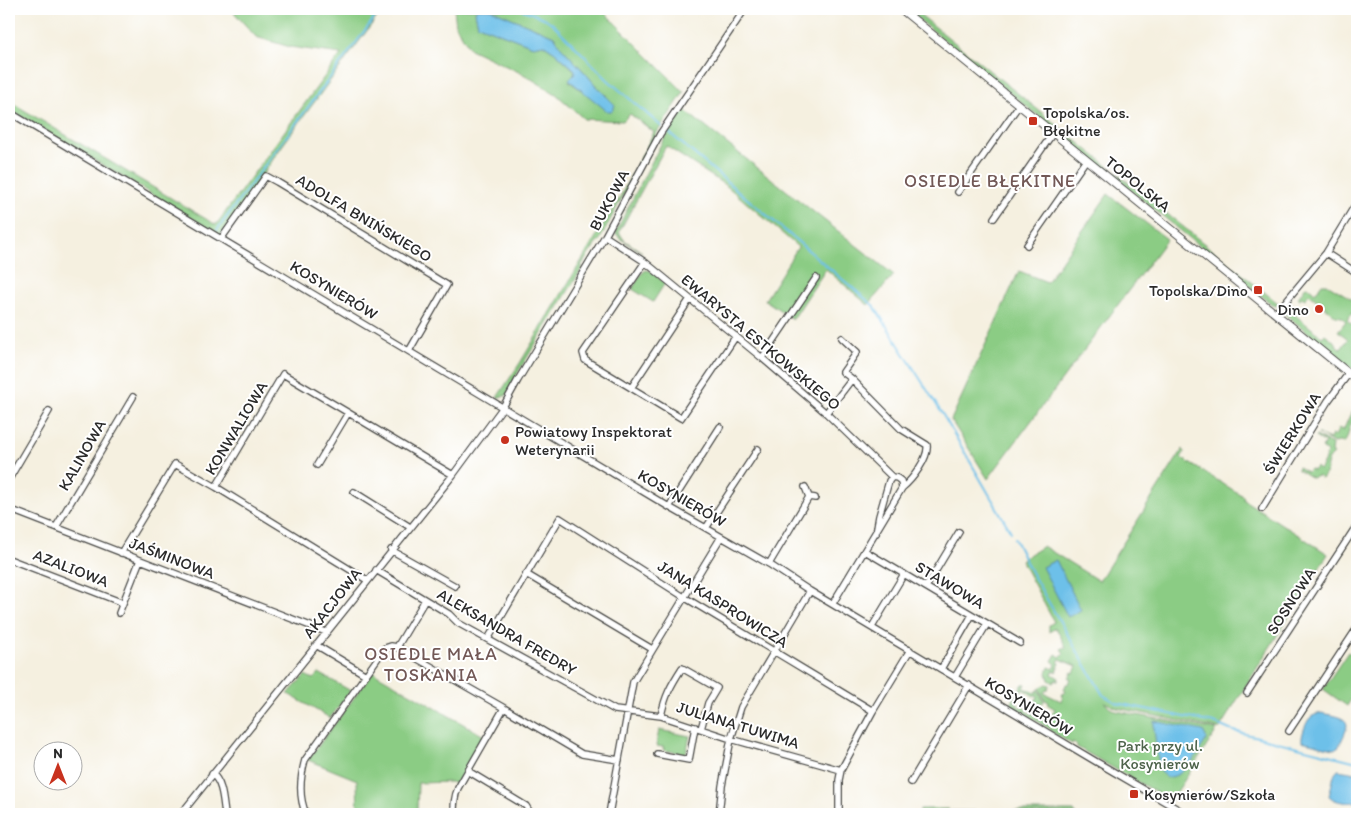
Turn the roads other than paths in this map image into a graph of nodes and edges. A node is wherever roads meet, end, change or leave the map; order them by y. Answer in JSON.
{"nodes":[{"id":1,"x":745,"y":9,"type":"edge"},
{"id":2,"x":901,"y":9,"type":"edge"},
{"id":3,"x":1019,"y":105,"type":"junction"},
{"id":4,"x":9,"y":112,"type":"edge"},
{"id":5,"x":1052,"y":132,"type":"junction"},
{"id":6,"x":1086,"y":160,"type":"junction"},
{"id":7,"x":958,"y":192,"type":"dead end"},
{"id":8,"x":1357,"y":202,"type":"edge"},
{"id":9,"x":994,"y":218,"type":"dead end"},
{"id":10,"x":605,"y":236,"type":"junction"},
{"id":11,"x":221,"y":239,"type":"junction"},
{"id":12,"x":1027,"y":245,"type":"dead end"},
{"id":13,"x":1326,"y":253,"type":"junction"},
{"id":14,"x":645,"y":262,"type":"junction"},
{"id":15,"x":1357,"y":273,"type":"edge"},
{"id":16,"x":816,"y":278,"type":"dead end"},
{"id":17,"x":690,"y":299,"type":"junction"},
{"id":18,"x":1276,"y":313,"type":"junction"},
{"id":19,"x":736,"y":336,"type":"junction"},
{"id":20,"x":842,"y":338,"type":"dead end"},
{"id":21,"x":409,"y":351,"type":"junction"},
{"id":22,"x":762,"y":358,"type":"junction"},
{"id":23,"x":1349,"y":373,"type":"junction"},
{"id":24,"x":852,"y":379,"type":"junction"},
{"id":25,"x":1357,"y":380,"type":"edge"},
{"id":26,"x":631,"y":388,"type":"junction"},
{"id":27,"x":133,"y":397,"type":"dead end"},
{"id":28,"x":503,"y":407,"type":"junction"},
{"id":29,"x":50,"y":411,"type":"dead end"},
{"id":30,"x":348,"y":412,"type":"junction"},
{"id":31,"x":826,"y":412,"type":"junction"},
{"id":32,"x":720,"y":427,"type":"dead end"},
{"id":33,"x":758,"y":449,"type":"dead end"},
{"id":34,"x":317,"y":465,"type":"dead end"},
{"id":35,"x":452,"y":475,"type":"junction"},
{"id":36,"x":892,"y":477,"type":"junction"},
{"id":37,"x":9,"y":479,"type":"edge"},
{"id":38,"x":216,"y":487,"type":"junction"},
{"id":39,"x":805,"y":487,"type":"dead end"},
{"id":40,"x":902,"y":488,"type":"junction"},
{"id":41,"x":354,"y":492,"type":"dead end"},
{"id":42,"x":669,"y":507,"type":"junction"},
{"id":43,"x":9,"y":508,"type":"edge"},
{"id":44,"x":1262,"y":509,"type":"dead end"},
{"id":45,"x":1357,"y":525,"type":"edge"},
{"id":46,"x":56,"y":527,"type":"junction"},
{"id":47,"x":410,"y":527,"type":"junction"},
{"id":48,"x":706,"y":528,"type":"junction"},
{"id":49,"x":959,"y":532,"type":"dead end"},
{"id":50,"x":876,"y":533,"type":"junction"},
{"id":51,"x":721,"y":537,"type":"junction"},
{"id":52,"x":391,"y":550,"type":"junction"},
{"id":53,"x":865,"y":551,"type":"junction"},
{"id":54,"x":121,"y":553,"type":"junction"},
{"id":55,"x":9,"y":559,"type":"edge"},
{"id":56,"x":140,"y":560,"type":"junction"},
{"id":57,"x":769,"y":564,"type":"junction"},
{"id":58,"x":376,"y":570,"type":"junction"},
{"id":59,"x":526,"y":574,"type":"junction"},
{"id":60,"x":904,"y":574,"type":"junction"},
{"id":61,"x":367,"y":580,"type":"junction"},
{"id":62,"x":455,"y":586,"type":"dead end"},
{"id":63,"x":926,"y":587,"type":"junction"},
{"id":64,"x":810,"y":590,"type":"junction"},
{"id":65,"x":684,"y":598,"type":"junction"},
{"id":66,"x":425,"y":600,"type":"junction"},
{"id":67,"x":123,"y":603,"type":"junction"},
{"id":68,"x":832,"y":603,"type":"junction"},
{"id":69,"x":119,"y":614,"type":"dead end"},
{"id":70,"x":972,"y":614,"type":"junction"},
{"id":71,"x":987,"y":624,"type":"junction"},
{"id":72,"x":872,"y":627,"type":"junction"},
{"id":73,"x":1357,"y":628,"type":"edge"},
{"id":74,"x":326,"y":632,"type":"junction"},
{"id":75,"x":488,"y":639,"type":"junction"},
{"id":76,"x":1020,"y":643,"type":"dead end"},
{"id":77,"x":316,"y":645,"type":"junction"},
{"id":78,"x":397,"y":647,"type":"junction"},
{"id":79,"x":652,"y":649,"type":"junction"},
{"id":80,"x":910,"y":650,"type":"junction"},
{"id":81,"x":774,"y":652,"type":"junction"},
{"id":82,"x":941,"y":669,"type":"junction"},
{"id":83,"x":366,"y":675,"type":"junction"},
{"id":84,"x":955,"y":677,"type":"junction"},
{"id":85,"x":969,"y":685,"type":"junction"},
{"id":86,"x":1247,"y":693,"type":"dead end"},
{"id":87,"x":504,"y":708,"type":"junction"},
{"id":88,"x":628,"y":711,"type":"junction"},
{"id":89,"x":873,"y":711,"type":"junction"},
{"id":90,"x":661,"y":716,"type":"junction"},
{"id":91,"x":698,"y":728,"type":"junction"},
{"id":92,"x":1289,"y":731,"type":"dead end"},
{"id":93,"x":731,"y":739,"type":"junction"},
{"id":94,"x":657,"y":754,"type":"dead end"},
{"id":95,"x":619,"y":760,"type":"junction"},
{"id":96,"x":841,"y":770,"type":"junction"},
{"id":97,"x":468,"y":771,"type":"junction"},
{"id":98,"x":212,"y":774,"type":"junction"},
{"id":99,"x":911,"y":782,"type":"dead end"},
{"id":100,"x":305,"y":813,"type":"edge"},
{"id":101,"x":181,"y":814,"type":"edge"},
{"id":102,"x":225,"y":814,"type":"edge"},
{"id":103,"x":297,"y":814,"type":"edge"},
{"id":104,"x":454,"y":814,"type":"edge"},
{"id":105,"x":531,"y":814,"type":"edge"},
{"id":106,"x":609,"y":814,"type":"edge"},
{"id":107,"x":719,"y":814,"type":"edge"},
{"id":108,"x":839,"y":814,"type":"edge"},
{"id":109,"x":1186,"y":814,"type":"edge"}],
"edges":[{"from":1,"to":10,"type":"street","name":"BUKOWA"},
{"from":2,"to":3,"type":"street","name":"TOPOLSKA"},
{"from":3,"to":5,"type":"street","name":"TOPOLSKA"},
{"from":3,"to":7,"type":"street"},
{"from":4,"to":11,"type":"street","name":"KOSYNIERÓW"},
{"from":5,"to":6,"type":"street","name":"TOPOLSKA"},
{"from":5,"to":9,"type":"street"},
{"from":6,"to":12,"type":"street"},
{"from":6,"to":18,"type":"street","name":"TOPOLSKA"},
{"from":8,"to":13,"type":"street"},
{"from":10,"to":14,"type":"street","name":"EWARYSTA ESTKOWSKIEGO"},
{"from":10,"to":28,"type":"street","name":"BUKOWA"},
{"from":11,"to":21,"type":"street","name":"KOSYNIERÓW"},
{"from":11,"to":21,"type":"street","name":"ADOLFA BNIŃSKIEGO"},
{"from":13,"to":15,"type":"street"},
{"from":13,"to":18,"type":"street"},
{"from":14,"to":17,"type":"street","name":"EWARYSTA ESTKOWSKIEGO"},
{"from":14,"to":26,"type":"street"},
{"from":16,"to":22,"type":"street"},
{"from":17,"to":19,"type":"street","name":"EWARYSTA ESTKOWSKIEGO"},
{"from":17,"to":26,"type":"street"},
{"from":18,"to":23,"type":"street","name":"TOPOLSKA"},
{"from":19,"to":22,"type":"street","name":"EWARYSTA ESTKOWSKIEGO"},
{"from":19,"to":26,"type":"street"},
{"from":20,"to":24,"type":"street"},
{"from":21,"to":28,"type":"street","name":"KOSYNIERÓW"},
{"from":22,"to":31,"type":"street","name":"EWARYSTA ESTKOWSKIEGO"},
{"from":23,"to":25,"type":"street","name":"TOPOLSKA"},
{"from":23,"to":44,"type":"street","name":"ŚWIERKOWA"},
{"from":24,"to":31,"type":"street"},
{"from":24,"to":40,"type":"street"},
{"from":27,"to":46,"type":"street","name":"KALINOWA"},
{"from":28,"to":35,"type":"street","name":"AKACJOWA"},
{"from":28,"to":42,"type":"street","name":"KOSYNIERÓW"},
{"from":29,"to":37,"type":"street"},
{"from":30,"to":34,"type":"street"},
{"from":30,"to":35,"type":"street","name":"KONWALIOWA"},
{"from":30,"to":38,"type":"street","name":"KONWALIOWA"},
{"from":31,"to":36,"type":"street","name":"EWARYSTA ESTKOWSKIEGO"},
{"from":32,"to":42,"type":"street"},
{"from":33,"to":48,"type":"street"},
{"from":35,"to":47,"type":"street","name":"AKACJOWA"},
{"from":36,"to":40,"type":"street","name":"EWARYSTA ESTKOWSKIEGO"},
{"from":36,"to":50,"type":"street"},
{"from":38,"to":54,"type":"street"},
{"from":38,"to":61,"type":"street","name":"KONWALIOWA"},
{"from":39,"to":57,"type":"street"},
{"from":40,"to":50,"type":"street"},
{"from":41,"to":47,"type":"street"},
{"from":42,"to":48,"type":"street","name":"KOSYNIERÓW"},
{"from":43,"to":46,"type":"street","name":"JAŚMINOWA"},
{"from":45,"to":86,"type":"street","name":"SOSNOWA"},
{"from":46,"to":54,"type":"street","name":"JAŚMINOWA"},
{"from":47,"to":52,"type":"street","name":"AKACJOWA"},
{"from":48,"to":51,"type":"street","name":"KOSYNIERÓW"},
{"from":49,"to":63,"type":"street"},
{"from":50,"to":53,"type":"street"},
{"from":51,"to":57,"type":"street","name":"KOSYNIERÓW"},
{"from":51,"to":65,"type":"street"},
{"from":52,"to":58,"type":"street","name":"AKACJOWA"},
{"from":52,"to":62,"type":"street"},
{"from":53,"to":60,"type":"street","name":"STAWOWA"},
{"from":53,"to":68,"type":"street"},
{"from":54,"to":56,"type":"street","name":"JAŚMINOWA"},
{"from":55,"to":67,"type":"street","name":"AZALIOWA"},
{"from":56,"to":67,"type":"street"},
{"from":56,"to":74,"type":"street","name":"JAŚMINOWA"},
{"from":57,"to":64,"type":"street","name":"KOSYNIERÓW"},
{"from":58,"to":61,"type":"street","name":"AKACJOWA"},
{"from":58,"to":66,"type":"street","name":"ALEKSANDRA FREDRY"},
{"from":59,"to":65,"type":"street","name":"JANA KASPROWICZA"},
{"from":59,"to":75,"type":"street"},
{"from":59,"to":79,"type":"street"},
{"from":60,"to":63,"type":"street","name":"STAWOWA"},
{"from":60,"to":72,"type":"street"},
{"from":61,"to":74,"type":"street","name":"AKACJOWA"},
{"from":63,"to":70,"type":"street","name":"STAWOWA"},
{"from":64,"to":68,"type":"street","name":"KOSYNIERÓW"},
{"from":64,"to":81,"type":"street"},
{"from":65,"to":79,"type":"street"},
{"from":65,"to":81,"type":"street","name":"JANA KASPROWICZA"},
{"from":66,"to":75,"type":"street","name":"ALEKSANDRA FREDRY"},
{"from":66,"to":78,"type":"street"},
{"from":67,"to":69,"type":"street"},
{"from":68,"to":72,"type":"street","name":"KOSYNIERÓW"},
{"from":70,"to":71,"type":"street","name":"STAWOWA"},
{"from":70,"to":82,"type":"street"},
{"from":71,"to":76,"type":"street","name":"STAWOWA"},
{"from":71,"to":84,"type":"street"},
{"from":72,"to":80,"type":"street","name":"KOSYNIERÓW"},
{"from":73,"to":92,"type":"street"},
{"from":74,"to":77,"type":"street","name":"AKACJOWA"},
{"from":75,"to":88,"type":"street","name":"ALEKSANDRA FREDRY"},
{"from":77,"to":83,"type":"street"},
{"from":77,"to":98,"type":"street","name":"AKACJOWA"},
{"from":78,"to":83,"type":"street"},
{"from":78,"to":87,"type":"street"},
{"from":79,"to":88,"type":"street"},
{"from":80,"to":82,"type":"street","name":"KOSYNIERÓW"},
{"from":80,"to":89,"type":"street"},
{"from":81,"to":89,"type":"street","name":"JANA KASPROWICZA"},
{"from":81,"to":93,"type":"street"},
{"from":82,"to":84,"type":"street","name":"KOSYNIERÓW"},
{"from":83,"to":100,"type":"street"},
{"from":84,"to":85,"type":"street","name":"KOSYNIERÓW"},
{"from":85,"to":99,"type":"street"},
{"from":85,"to":109,"type":"street","name":"KOSYNIERÓW"},
{"from":87,"to":95,"type":"street"},
{"from":87,"to":97,"type":"street"},
{"from":88,"to":90,"type":"street","name":"JULIANA TUWIMA"},
{"from":88,"to":95,"type":"street"},
{"from":89,"to":96,"type":"street"},
{"from":90,"to":91,"type":"street","name":"JULIANA TUWIMA"},
{"from":90,"to":91,"type":"street"},
{"from":91,"to":93,"type":"street","name":"JULIANA TUWIMA"},
{"from":91,"to":94,"type":"street"},
{"from":93,"to":96,"type":"street","name":"JULIANA TUWIMA"},
{"from":93,"to":107,"type":"street"},
{"from":95,"to":106,"type":"street"},
{"from":96,"to":108,"type":"street"},
{"from":97,"to":104,"type":"street"},
{"from":97,"to":105,"type":"street"},
{"from":98,"to":101,"type":"street","name":"AKACJOWA"},
{"from":98,"to":102,"type":"street"},
{"from":100,"to":103,"type":"street"}]}
